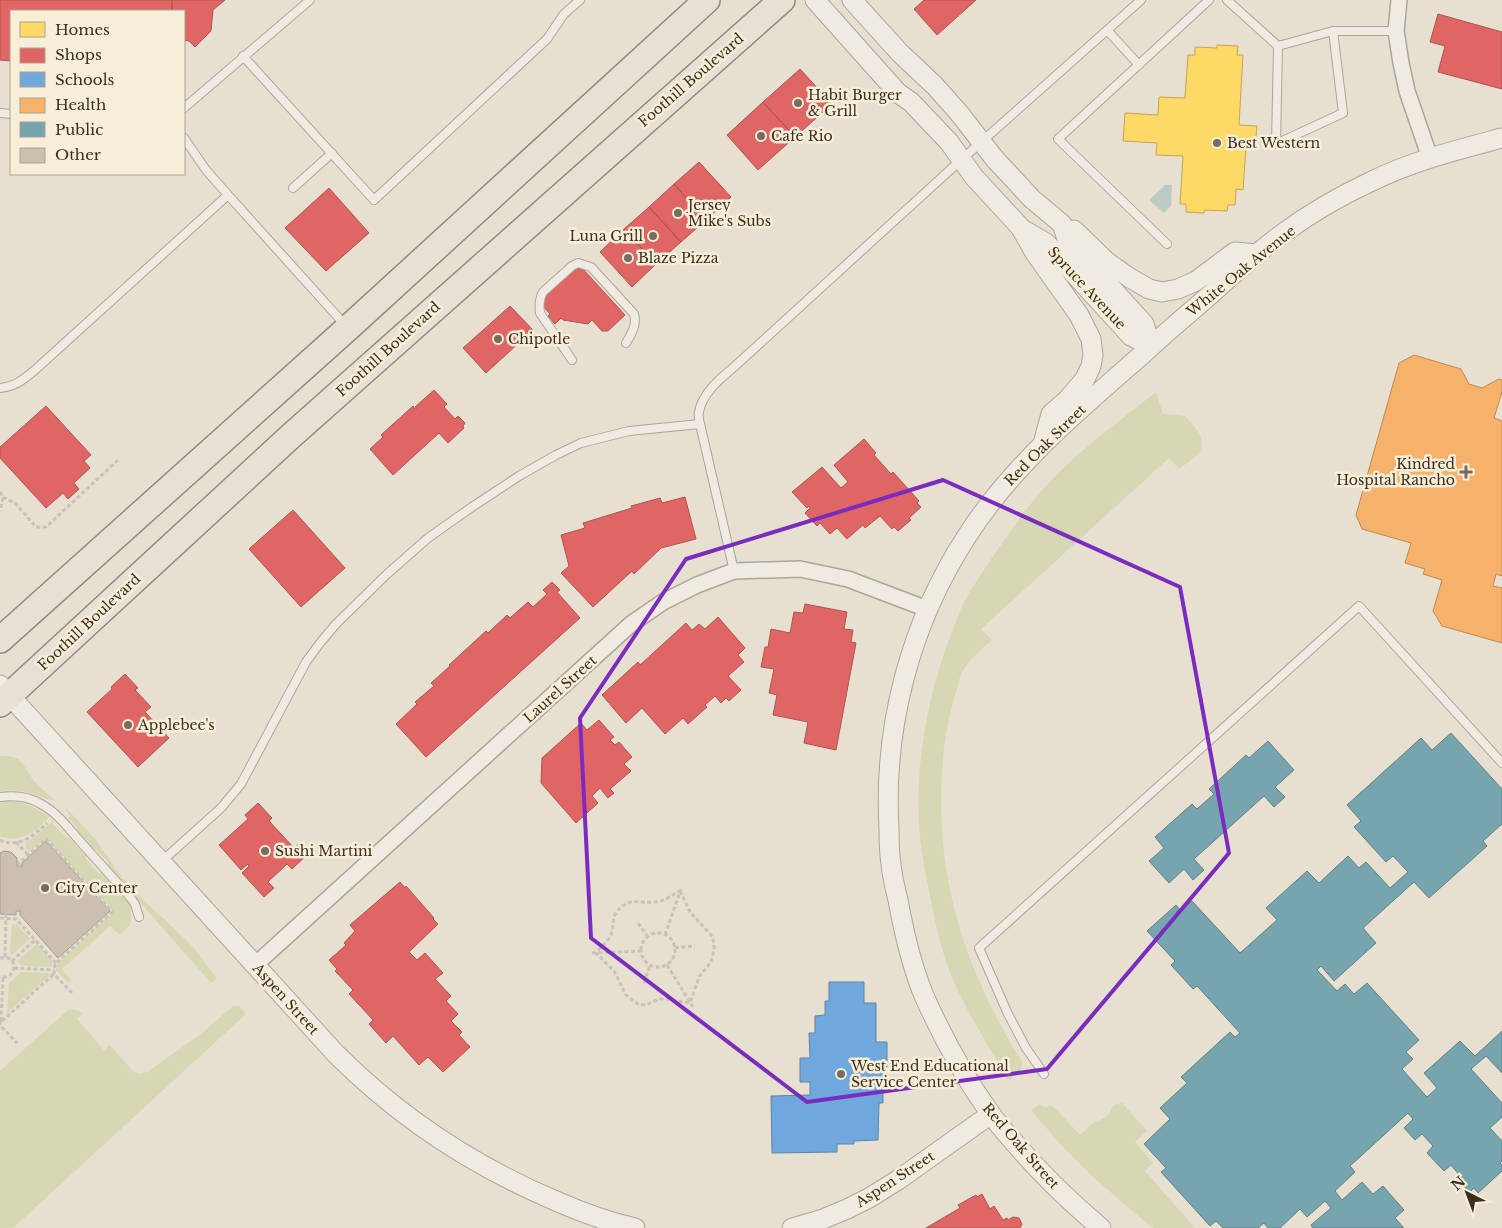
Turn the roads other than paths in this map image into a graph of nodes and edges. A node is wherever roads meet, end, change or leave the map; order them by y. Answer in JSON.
{"nodes":[{"id":1,"x":310,"y":0,"type":"edge"},
{"id":2,"x":580,"y":0,"type":"edge"},
{"id":3,"x":707,"y":0,"type":"edge"},
{"id":4,"x":782,"y":0,"type":"edge"},
{"id":5,"x":815,"y":0,"type":"edge"},
{"id":6,"x":852,"y":0,"type":"edge"},
{"id":7,"x":1141,"y":0,"type":"edge"},
{"id":8,"x":1209,"y":0,"type":"edge"},
{"id":9,"x":1227,"y":0,"type":"edge"},
{"id":10,"x":1399,"y":0,"type":"edge"},
{"id":11,"x":1107,"y":30,"type":"junction"},
{"id":12,"x":1333,"y":31,"type":"junction"},
{"id":13,"x":1396,"y":31,"type":"junction"},
{"id":14,"x":1278,"y":46,"type":"junction"},
{"id":15,"x":243,"y":56,"type":"junction"},
{"id":16,"x":1139,"y":65,"type":"junction"},
{"id":17,"x":185,"y":107,"type":"edge"},
{"id":18,"x":1502,"y":138,"type":"edge"},
{"id":19,"x":185,"y":139,"type":"edge"},
{"id":20,"x":981,"y":142,"type":"junction"},
{"id":21,"x":332,"y":153,"type":"junction"},
{"id":22,"x":1430,"y":158,"type":"junction"},
{"id":23,"x":961,"y":160,"type":"junction"},
{"id":24,"x":293,"y":188,"type":"dead end"},
{"id":25,"x":228,"y":195,"type":"junction"},
{"id":26,"x":1062,"y":224,"type":"junction"},
{"id":27,"x":1022,"y":229,"type":"junction"},
{"id":28,"x":1167,"y":244,"type":"dead end"},
{"id":29,"x":1256,"y":254,"type":"junction"},
{"id":30,"x":348,"y":328,"type":"junction"},
{"id":31,"x":626,"y":343,"type":"dead end"},
{"id":32,"x":1151,"y":346,"type":"junction"},
{"id":33,"x":572,"y":360,"type":"dead end"},
{"id":34,"x":0,"y":388,"type":"edge"},
{"id":35,"x":700,"y":424,"type":"junction"},
{"id":36,"x":1043,"y":444,"type":"junction"},
{"id":37,"x":734,"y":571,"type":"junction"},
{"id":38,"x":927,"y":608,"type":"junction"},
{"id":39,"x":0,"y":640,"type":"edge"},
{"id":40,"x":3,"y":694,"type":"edge"},
{"id":41,"x":1502,"y":762,"type":"edge"},
{"id":42,"x":0,"y":797,"type":"edge"},
{"id":43,"x":161,"y":862,"type":"junction"},
{"id":44,"x":139,"y":917,"type":"dead end"},
{"id":45,"x":255,"y":965,"type":"junction"},
{"id":46,"x":1044,"y":1074,"type":"dead end"},
{"id":47,"x":991,"y":1114,"type":"junction"},
{"id":48,"x":634,"y":1228,"type":"edge"},
{"id":49,"x":792,"y":1228,"type":"edge"},
{"id":50,"x":1101,"y":1228,"type":"edge"}],
"edges":[{"from":1,"to":15,"type":"lane"},
{"from":2,"to":21,"type":"lane"},
{"from":3,"to":30,"type":"main road"},
{"from":4,"to":40,"type":"main road","name":"Foothill Boulevard"},
{"from":5,"to":23,"type":"street","name":"Spruce Avenue"},
{"from":6,"to":20,"type":"street","name":"Spruce Avenue"},
{"from":7,"to":11,"type":"lane"},
{"from":8,"to":16,"type":"lane"},
{"from":9,"to":14,"type":"lane"},
{"from":10,"to":13,"type":"street"},
{"from":11,"to":16,"type":"lane"},
{"from":11,"to":20,"type":"lane"},
{"from":12,"to":13,"type":"lane"},
{"from":12,"to":14,"type":"lane"},
{"from":12,"to":14,"type":"lane"},
{"from":13,"to":22,"type":"street"},
{"from":15,"to":17,"type":"lane"},
{"from":15,"to":21,"type":"lane"},
{"from":16,"to":28,"type":"lane"},
{"from":18,"to":22,"type":"street","name":"White Oak Avenue"},
{"from":19,"to":25,"type":"lane"},
{"from":20,"to":23,"type":"lane"},
{"from":20,"to":26,"type":"street","name":"Spruce Avenue"},
{"from":21,"to":24,"type":"lane"},
{"from":22,"to":29,"type":"street","name":"White Oak Avenue"},
{"from":23,"to":27,"type":"street","name":"Spruce Avenue"},
{"from":23,"to":35,"type":"lane"},
{"from":25,"to":30,"type":"lane"},
{"from":25,"to":34,"type":"lane"},
{"from":26,"to":29,"type":"street"},
{"from":26,"to":32,"type":"street","name":"Spruce Avenue"},
{"from":27,"to":32,"type":"street","name":"Spruce Avenue"},
{"from":27,"to":36,"type":"street"},
{"from":29,"to":32,"type":"street","name":"White Oak Avenue"},
{"from":30,"to":39,"type":"main road"},
{"from":31,"to":33,"type":"lane"},
{"from":32,"to":36,"type":"street","name":"Red Oak Street"},
{"from":35,"to":37,"type":"lane"},
{"from":35,"to":43,"type":"lane"},
{"from":36,"to":38,"type":"street","name":"Red Oak Street"},
{"from":37,"to":38,"type":"street","name":"Laurel Street"},
{"from":37,"to":45,"type":"street","name":"Laurel Street"},
{"from":38,"to":47,"type":"street","name":"Red Oak Street"},
{"from":40,"to":43,"type":"street","name":"Aspen Street"},
{"from":41,"to":46,"type":"lane"},
{"from":42,"to":44,"type":"lane"},
{"from":43,"to":45,"type":"street","name":"Aspen Street"},
{"from":45,"to":48,"type":"street","name":"Aspen Street"},
{"from":47,"to":49,"type":"street","name":"Aspen Street"},
{"from":47,"to":50,"type":"street","name":"Red Oak Street"}]}
